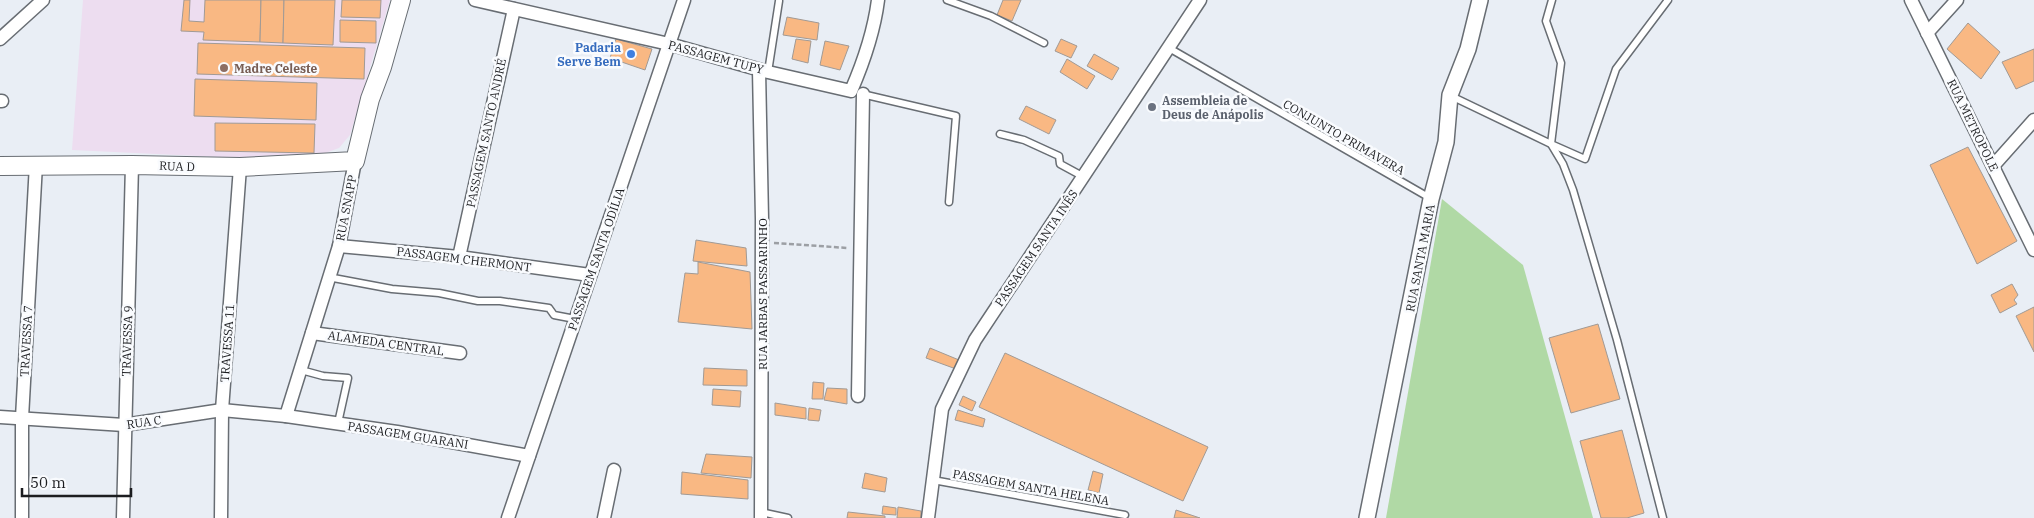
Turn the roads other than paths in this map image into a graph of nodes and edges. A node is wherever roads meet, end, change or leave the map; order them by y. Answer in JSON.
{"nodes":[{"id":1,"x":43,"y":0,"type":"edge"},
{"id":2,"x":401,"y":0,"type":"edge"},
{"id":3,"x":475,"y":0,"type":"edge"},
{"id":4,"x":684,"y":0,"type":"edge"},
{"id":5,"x":878,"y":0,"type":"edge"},
{"id":6,"x":946,"y":0,"type":"edge"},
{"id":7,"x":1200,"y":0,"type":"edge"},
{"id":8,"x":1480,"y":0,"type":"edge"},
{"id":9,"x":1552,"y":0,"type":"edge"},
{"id":10,"x":1668,"y":0,"type":"edge"},
{"id":11,"x":1911,"y":0,"type":"edge"},
{"id":12,"x":1957,"y":0,"type":"edge"},
{"id":13,"x":780,"y":1,"type":"dead end"},
{"id":14,"x":514,"y":9,"type":"junction"},
{"id":15,"x":1928,"y":33,"type":"junction"},
{"id":16,"x":0,"y":39,"type":"edge"},
{"id":17,"x":1044,"y":43,"type":"dead end"},
{"id":18,"x":669,"y":44,"type":"junction"},
{"id":19,"x":1169,"y":48,"type":"junction"},
{"id":20,"x":764,"y":71,"type":"junction"},
{"id":21,"x":857,"y":92,"type":"junction"},
{"id":22,"x":1450,"y":95,"type":"junction"},
{"id":23,"x":2034,"y":120,"type":"edge"},
{"id":24,"x":1000,"y":134,"type":"dead end"},
{"id":25,"x":1551,"y":144,"type":"junction"},
{"id":26,"x":354,"y":161,"type":"junction"},
{"id":27,"x":36,"y":164,"type":"junction"},
{"id":28,"x":132,"y":164,"type":"junction"},
{"id":29,"x":0,"y":166,"type":"edge"},
{"id":30,"x":1993,"y":166,"type":"junction"},
{"id":31,"x":240,"y":167,"type":"junction"},
{"id":32,"x":1084,"y":176,"type":"junction"},
{"id":33,"x":1431,"y":199,"type":"junction"},
{"id":34,"x":949,"y":202,"type":"dead end"},
{"id":35,"x":339,"y":246,"type":"junction"},
{"id":36,"x":2034,"y":250,"type":"edge"},
{"id":37,"x":459,"y":257,"type":"junction"},
{"id":38,"x":590,"y":275,"type":"junction"},
{"id":39,"x":328,"y":277,"type":"junction"},
{"id":40,"x":575,"y":319,"type":"junction"},
{"id":41,"x":312,"y":333,"type":"junction"},
{"id":42,"x":460,"y":353,"type":"dead end"},
{"id":43,"x":301,"y":370,"type":"junction"},
{"id":44,"x":858,"y":396,"type":"dead end"},
{"id":45,"x":222,"y":410,"type":"junction"},
{"id":46,"x":286,"y":416,"type":"junction"},
{"id":47,"x":0,"y":417,"type":"edge"},
{"id":48,"x":22,"y":418,"type":"junction"},
{"id":49,"x":338,"y":423,"type":"junction"},
{"id":50,"x":124,"y":425,"type":"junction"},
{"id":51,"x":529,"y":456,"type":"junction"},
{"id":52,"x":614,"y":470,"type":"dead end"},
{"id":53,"x":933,"y":480,"type":"junction"},
{"id":54,"x":761,"y":515,"type":"edge"},
{"id":55,"x":1125,"y":515,"type":"dead end"},
{"id":56,"x":22,"y":518,"type":"edge"},
{"id":57,"x":122,"y":518,"type":"edge"},
{"id":58,"x":221,"y":518,"type":"edge"},
{"id":59,"x":508,"y":518,"type":"edge"},
{"id":60,"x":604,"y":518,"type":"edge"},
{"id":61,"x":788,"y":518,"type":"edge"},
{"id":62,"x":928,"y":518,"type":"edge"},
{"id":63,"x":1367,"y":518,"type":"edge"},
{"id":64,"x":1663,"y":518,"type":"edge"}],
"edges":[{"from":1,"to":16,"type":"street"},
{"from":2,"to":26,"type":"main road","name":"RUA SNAPP"},
{"from":3,"to":14,"type":"street","name":"PASSAGEM TUPY"},
{"from":4,"to":18,"type":"street","name":"PASSAGEM SANTA ODÍLIA"},
{"from":5,"to":21,"type":"street"},
{"from":6,"to":17,"type":"lane"},
{"from":7,"to":19,"type":"street","name":"PASSAGEM SANTA INÊS"},
{"from":8,"to":22,"type":"street","name":"RUA SANTA MARIA"},
{"from":9,"to":25,"type":"lane"},
{"from":10,"to":25,"type":"lane"},
{"from":11,"to":15,"type":"street","name":"RUA METROPOLE"},
{"from":12,"to":15,"type":"street"},
{"from":13,"to":20,"type":"lane"},
{"from":14,"to":18,"type":"street","name":"PASSAGEM TUPY"},
{"from":14,"to":37,"type":"street","name":"PASSAGEM SANTO ANDRÉ"},
{"from":15,"to":30,"type":"street","name":"RUA METROPOLE"},
{"from":18,"to":20,"type":"street","name":"PASSAGEM TUPY"},
{"from":18,"to":38,"type":"street","name":"PASSAGEM SANTA ODÍLIA"},
{"from":19,"to":32,"type":"street","name":"PASSAGEM SANTA INÊS"},
{"from":19,"to":33,"type":"lane","name":"CONJUNTO PRIMAVERA"},
{"from":20,"to":21,"type":"street","name":"PASSAGEM TUPY"},
{"from":20,"to":54,"type":"street","name":"RUA JARBAS PASSARINHO"},
{"from":21,"to":34,"type":"lane","name":"PASSAGEM TUPY"},
{"from":21,"to":44,"type":"street"},
{"from":22,"to":25,"type":"lane"},
{"from":22,"to":33,"type":"street","name":"RUA SANTA MARIA"},
{"from":23,"to":30,"type":"street"},
{"from":24,"to":32,"type":"lane"},
{"from":25,"to":64,"type":"lane"},
{"from":26,"to":31,"type":"main road","name":"RUA D"},
{"from":26,"to":35,"type":"street","name":"RUA SNAPP"},
{"from":27,"to":28,"type":"main road","name":"RUA D"},
{"from":27,"to":29,"type":"main road","name":"RUA D"},
{"from":27,"to":48,"type":"street","name":"TRAVESSA 7"},
{"from":28,"to":31,"type":"main road","name":"RUA D"},
{"from":28,"to":50,"type":"street","name":"TRAVESSA 9"},
{"from":30,"to":36,"type":"street","name":"RUA METROPOLE"},
{"from":31,"to":45,"type":"street","name":"TRAVESSA 11"},
{"from":32,"to":53,"type":"street","name":"PASSAGEM SANTA INÊS"},
{"from":33,"to":63,"type":"street","name":"RUA SANTA MARIA"},
{"from":35,"to":37,"type":"street","name":"PASSAGEM CHERMONT"},
{"from":35,"to":39,"type":"street","name":"RUA SNAPP"},
{"from":37,"to":38,"type":"street","name":"PASSAGEM CHERMONT"},
{"from":38,"to":40,"type":"street","name":"PASSAGEM SANTA ODÍLIA"},
{"from":39,"to":40,"type":"lane"},
{"from":39,"to":41,"type":"street","name":"RUA SNAPP"},
{"from":40,"to":51,"type":"street","name":"PASSAGEM SANTA ODÍLIA"},
{"from":41,"to":42,"type":"street","name":"ALAMEDA CENTRAL"},
{"from":41,"to":43,"type":"street","name":"RUA SNAPP"},
{"from":43,"to":46,"type":"street","name":"RUA SNAPP"},
{"from":43,"to":49,"type":"lane"},
{"from":45,"to":46,"type":"street","name":"RUA C"},
{"from":45,"to":50,"type":"street","name":"RUA C"},
{"from":45,"to":58,"type":"street","name":"TRAVESSA 11"},
{"from":46,"to":49,"type":"street","name":"PASSAGEM GUARANI"},
{"from":47,"to":48,"type":"street","name":"RUA C"},
{"from":48,"to":50,"type":"street","name":"RUA C"},
{"from":48,"to":56,"type":"street","name":"TRAVESSA 7"},
{"from":49,"to":51,"type":"street","name":"PASSAGEM GUARANI"},
{"from":50,"to":57,"type":"street","name":"TRAVESSA 9"},
{"from":51,"to":59,"type":"street","name":"PASSAGEM SANTA ODÍLIA"},
{"from":52,"to":60,"type":"street"},
{"from":53,"to":55,"type":"lane","name":"PASSAGEM SANTA HELENA"},
{"from":53,"to":62,"type":"street","name":"PASSAGEM SANTA INÊS"},
{"from":54,"to":61,"type":"lane"}]}
